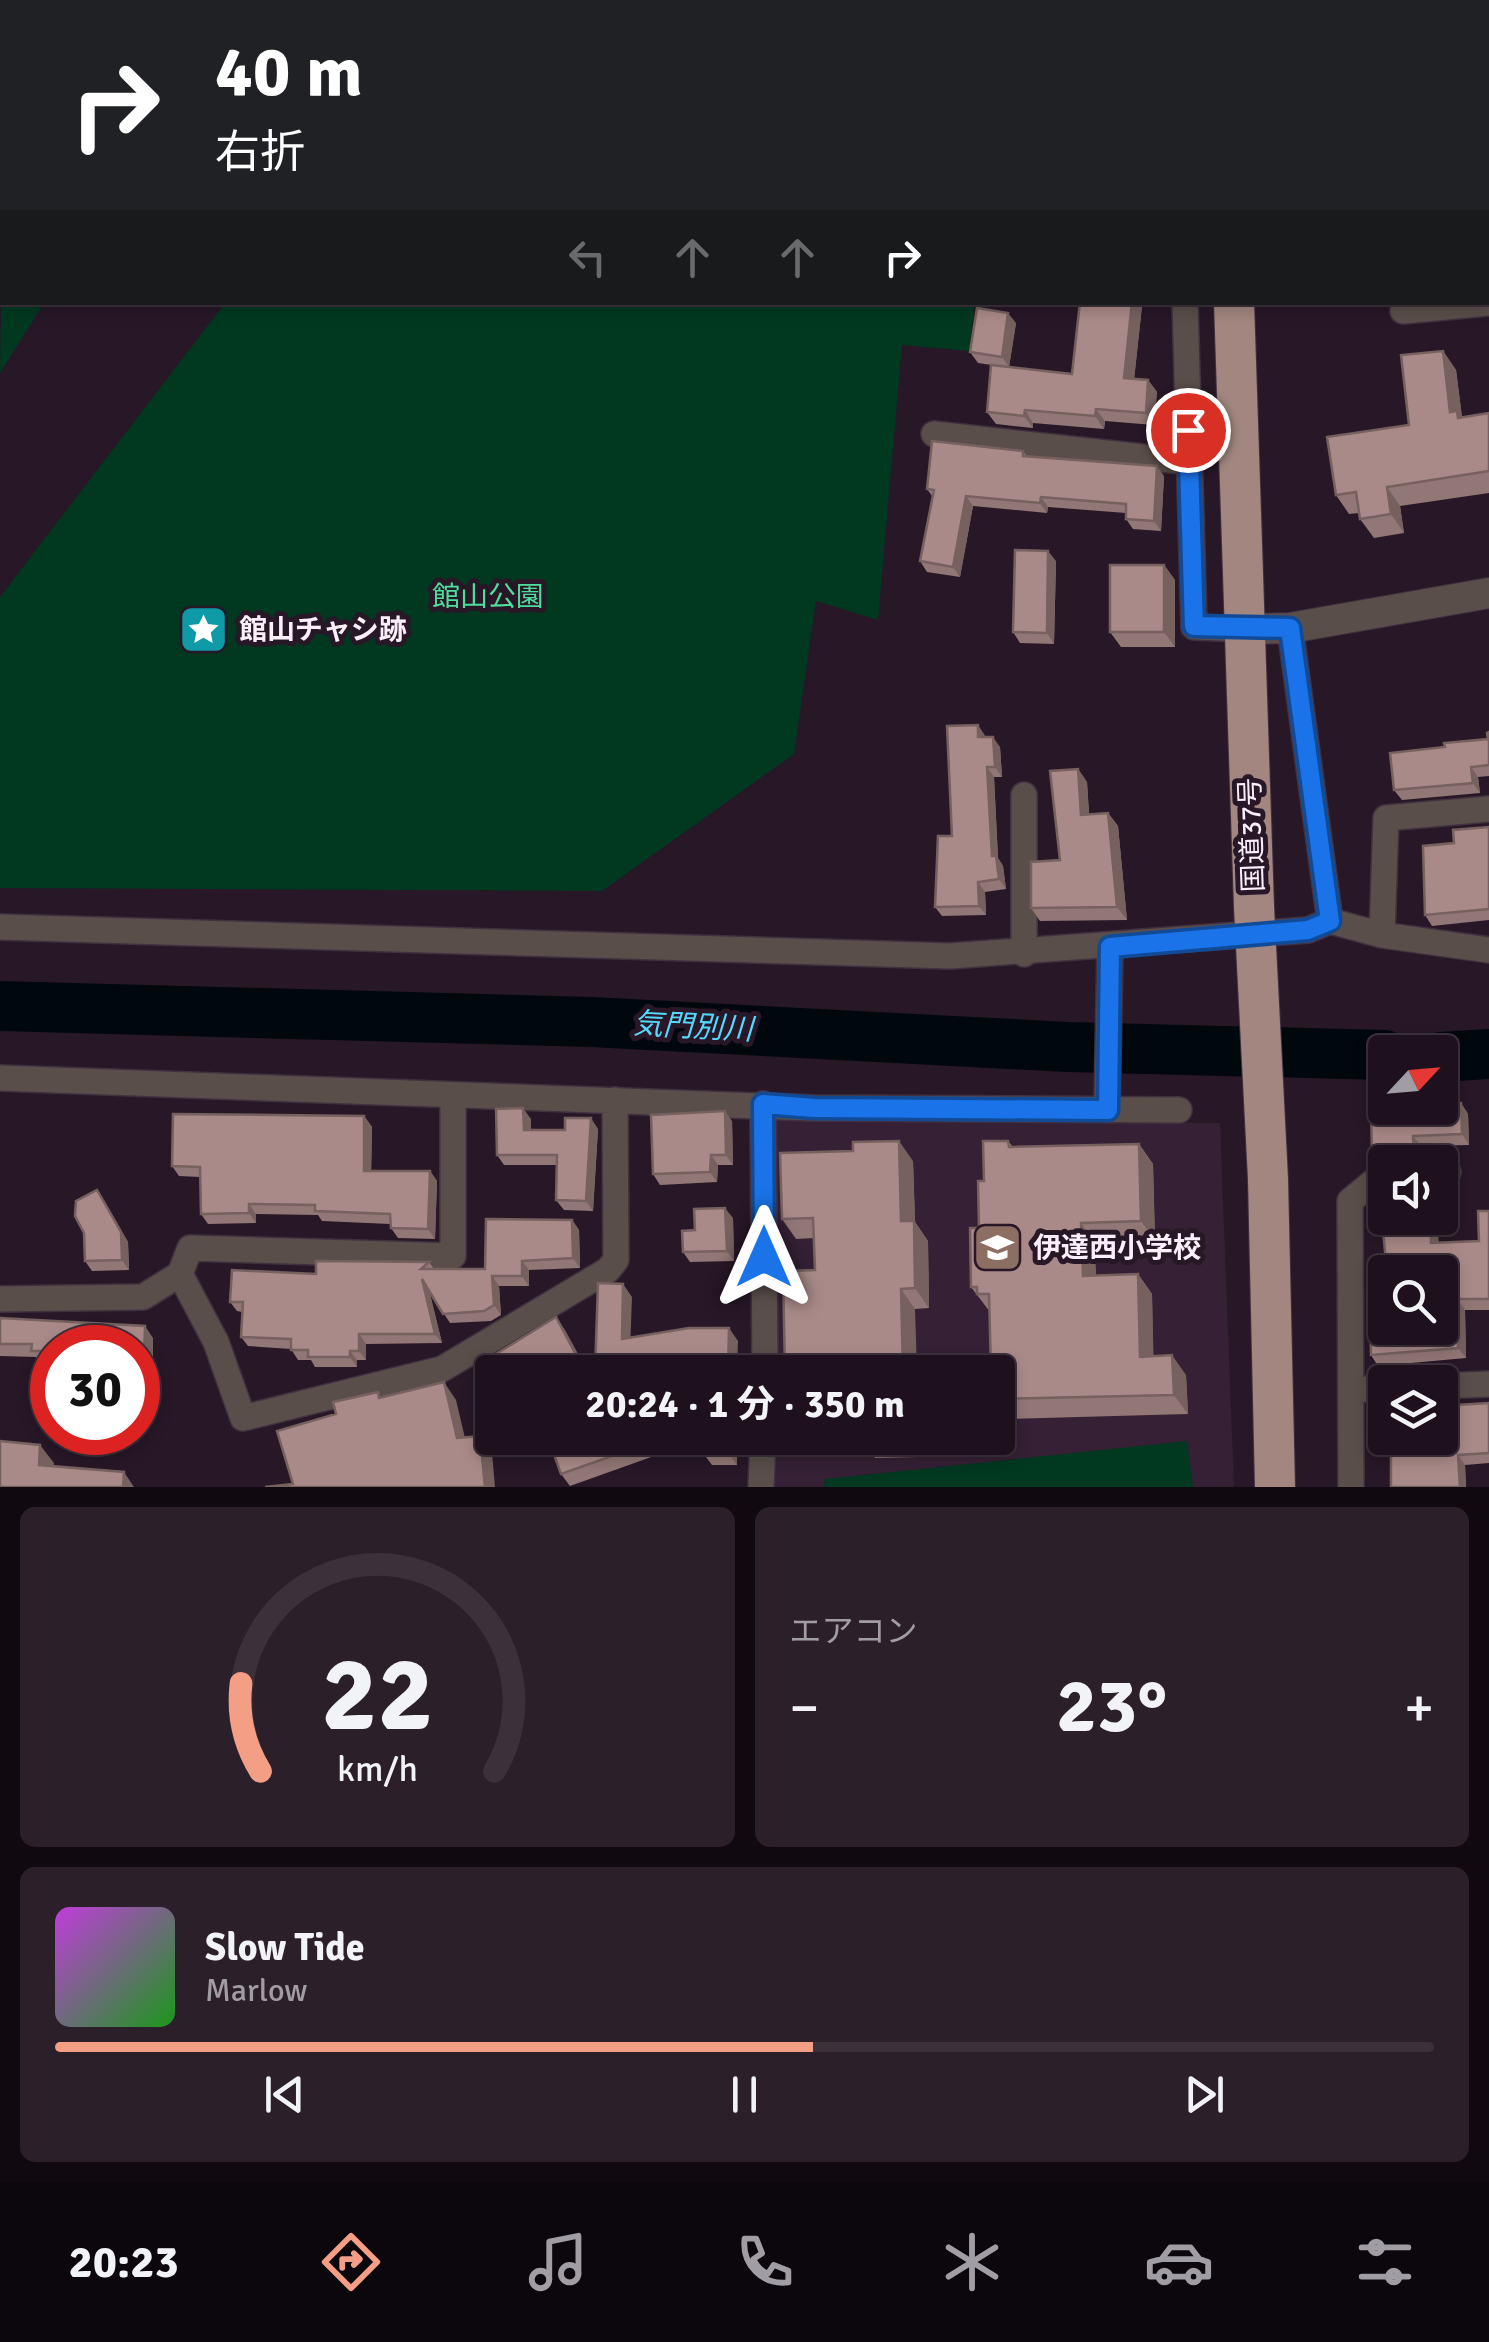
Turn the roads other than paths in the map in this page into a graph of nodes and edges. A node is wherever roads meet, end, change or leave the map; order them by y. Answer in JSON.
{"nodes":[{"id":1,"x":1184,"y":305,"type":"edge"},
{"id":2,"x":1234,"y":305,"type":"edge"},
{"id":3,"x":1468,"y":305,"type":"edge"},
{"id":4,"x":1404,"y":311,"type":"dead end"},
{"id":5,"x":934,"y":434,"type":"dead end"},
{"id":6,"x":1189,"y":462,"type":"junction"},
{"id":7,"x":1489,"y":592,"type":"edge"},
{"id":8,"x":1290,"y":628,"type":"junction"},
{"id":9,"x":1247,"y":629,"type":"junction"},
{"id":10,"x":1024,"y":795,"type":"dead end"},
{"id":11,"x":1489,"y":809,"type":"edge"},
{"id":12,"x":1330,"y":921,"type":"junction"},
{"id":13,"x":0,"y":927,"type":"edge"},
{"id":14,"x":1382,"y":935,"type":"junction"},
{"id":15,"x":1489,"y":950,"type":"edge"},
{"id":16,"x":1024,"y":954,"type":"junction"},
{"id":17,"x":1110,"y":954,"type":"junction"},
{"id":18,"x":0,"y":1078,"type":"edge"},
{"id":19,"x":453,"y":1098,"type":"junction"},
{"id":20,"x":1108,"y":1098,"type":"junction"},
{"id":21,"x":615,"y":1100,"type":"junction"},
{"id":22,"x":763,"y":1104,"type":"junction"},
{"id":23,"x":1179,"y":1110,"type":"dead end"},
{"id":24,"x":1368,"y":1186,"type":"edge"},
{"id":25,"x":180,"y":1274,"type":"junction"},
{"id":26,"x":0,"y":1299,"type":"edge"},
{"id":27,"x":765,"y":1355,"type":"edge"},
{"id":28,"x":1489,"y":1384,"type":"edge"},
{"id":29,"x":1458,"y":1385,"type":"edge"},
{"id":30,"x":1368,"y":1389,"type":"edge"},
{"id":31,"x":1351,"y":1390,"type":"junction"},
{"id":32,"x":763,"y":1455,"type":"edge"},
{"id":33,"x":761,"y":1487,"type":"edge"},
{"id":34,"x":1275,"y":1487,"type":"edge"},
{"id":35,"x":1351,"y":1487,"type":"edge"}],
"edges":[{"from":1,"to":6,"type":"street"},
{"from":2,"to":9,"type":"highway","name":"国道37号"},
{"from":3,"to":4,"type":"street"},
{"from":5,"to":6,"type":"street"},
{"from":6,"to":9,"type":"street"},
{"from":7,"to":8,"type":"street"},
{"from":8,"to":9,"type":"street"},
{"from":8,"to":12,"type":"street"},
{"from":9,"to":34,"type":"highway","name":"国道37号","bridge":true},
{"from":10,"to":16,"type":"street"},
{"from":11,"to":14,"type":"street"},
{"from":12,"to":14,"type":"street"},
{"from":12,"to":17,"type":"street"},
{"from":13,"to":16,"type":"street"},
{"from":14,"to":15,"type":"street"},
{"from":16,"to":17,"type":"street"},
{"from":17,"to":20,"type":"street"},
{"from":18,"to":19,"type":"street"},
{"from":19,"to":21,"type":"street"},
{"from":19,"to":25,"type":"street"},
{"from":20,"to":22,"type":"street"},
{"from":20,"to":23,"type":"street"},
{"from":21,"to":22,"type":"street"},
{"from":21,"to":25,"type":"street"},
{"from":22,"to":27,"type":"street"},
{"from":24,"to":31,"type":"street"},
{"from":25,"to":26,"type":"street"},
{"from":28,"to":29,"type":"street"},
{"from":30,"to":31,"type":"street"},
{"from":31,"to":35,"type":"street"},
{"from":32,"to":33,"type":"street"}]}
